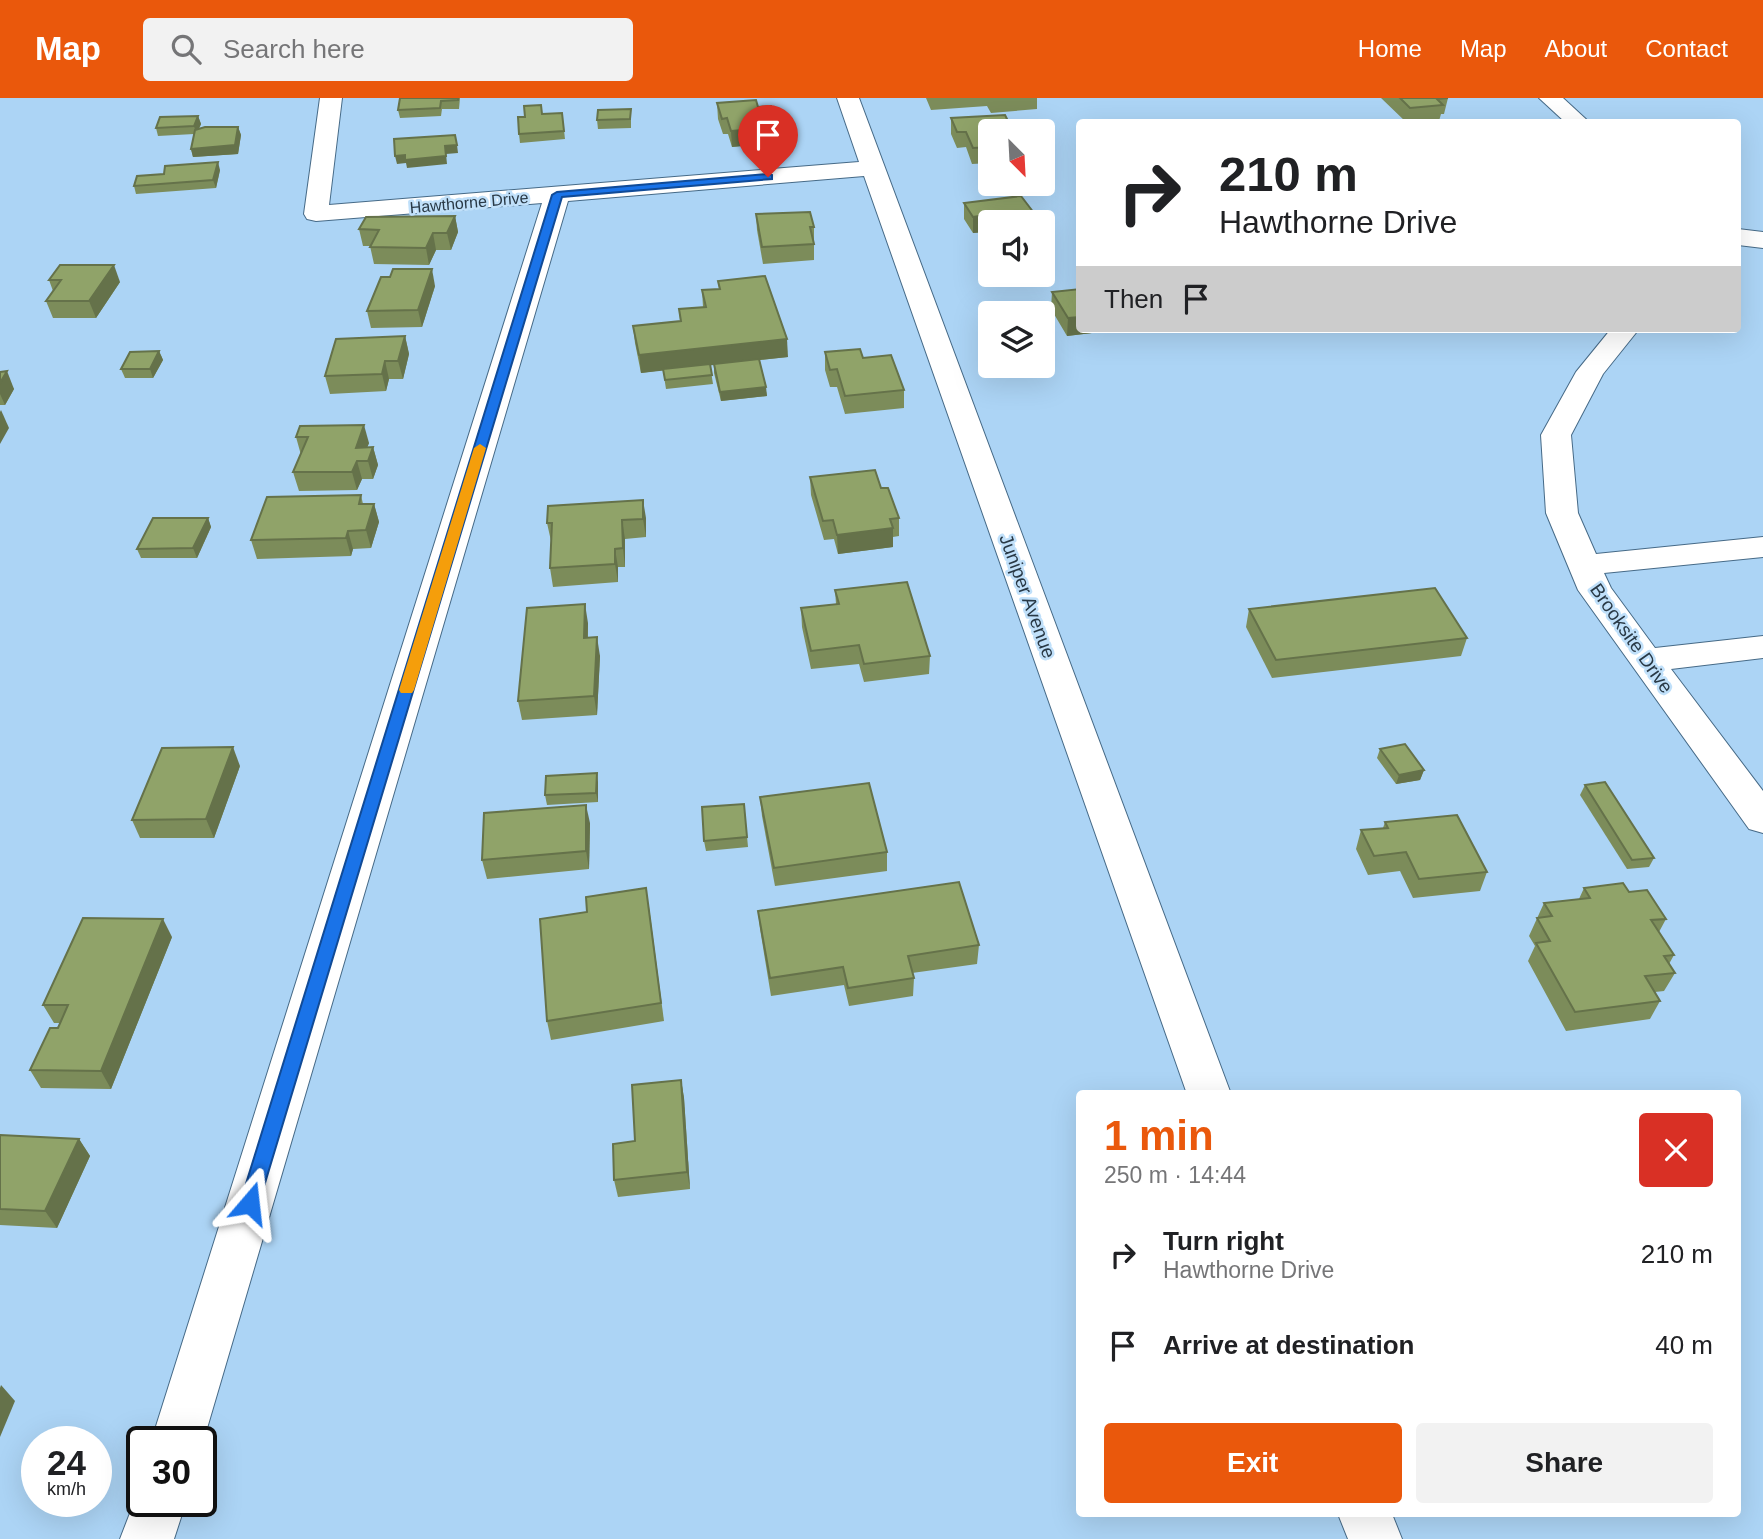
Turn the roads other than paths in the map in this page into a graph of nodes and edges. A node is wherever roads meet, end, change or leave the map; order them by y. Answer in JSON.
{"nodes":[{"id":1,"x":331,"y":98,"type":"edge"},
{"id":2,"x":848,"y":98,"type":"edge"},
{"id":3,"x":1550,"y":98,"type":"edge"},
{"id":4,"x":1574,"y":119,"type":"edge"},
{"id":5,"x":874,"y":168,"type":"junction"},
{"id":6,"x":557,"y":195,"type":"junction"},
{"id":7,"x":1741,"y":237,"type":"edge"},
{"id":8,"x":1763,"y":240,"type":"edge"},
{"id":9,"x":1622,"y":333,"type":"edge"},
{"id":10,"x":1763,"y":547,"type":"edge"},
{"id":11,"x":1584,"y":565,"type":"junction"},
{"id":12,"x":1763,"y":647,"type":"edge"},
{"id":13,"x":1646,"y":660,"type":"junction"},
{"id":14,"x":1763,"y":819,"type":"edge"},
{"id":15,"x":1208,"y":1090,"type":"edge"},
{"id":16,"x":182,"y":1426,"type":"edge"},
{"id":17,"x":154,"y":1517,"type":"edge"},
{"id":18,"x":1366,"y":1517,"type":"edge"},
{"id":19,"x":147,"y":1539,"type":"edge"},
{"id":20,"x":1375,"y":1539,"type":"edge"}],
"edges":[{"from":1,"to":6,"type":"street","name":"Hawthorne Drive"},
{"from":2,"to":5,"type":"street","name":"Juniper Avenue"},
{"from":3,"to":4,"type":"street"},
{"from":5,"to":6,"type":"street","name":"Hawthorne Drive"},
{"from":5,"to":15,"type":"street","name":"Juniper Avenue"},
{"from":6,"to":16,"type":"street"},
{"from":7,"to":8,"type":"street"},
{"from":9,"to":11,"type":"street","name":"Brooksite Drive"},
{"from":10,"to":11,"type":"street"},
{"from":11,"to":13,"type":"street","name":"Brooksite Drive"},
{"from":12,"to":13,"type":"street"},
{"from":13,"to":14,"type":"street","name":"Brooksite Drive"},
{"from":17,"to":19,"type":"street"},
{"from":18,"to":20,"type":"street"}]}
